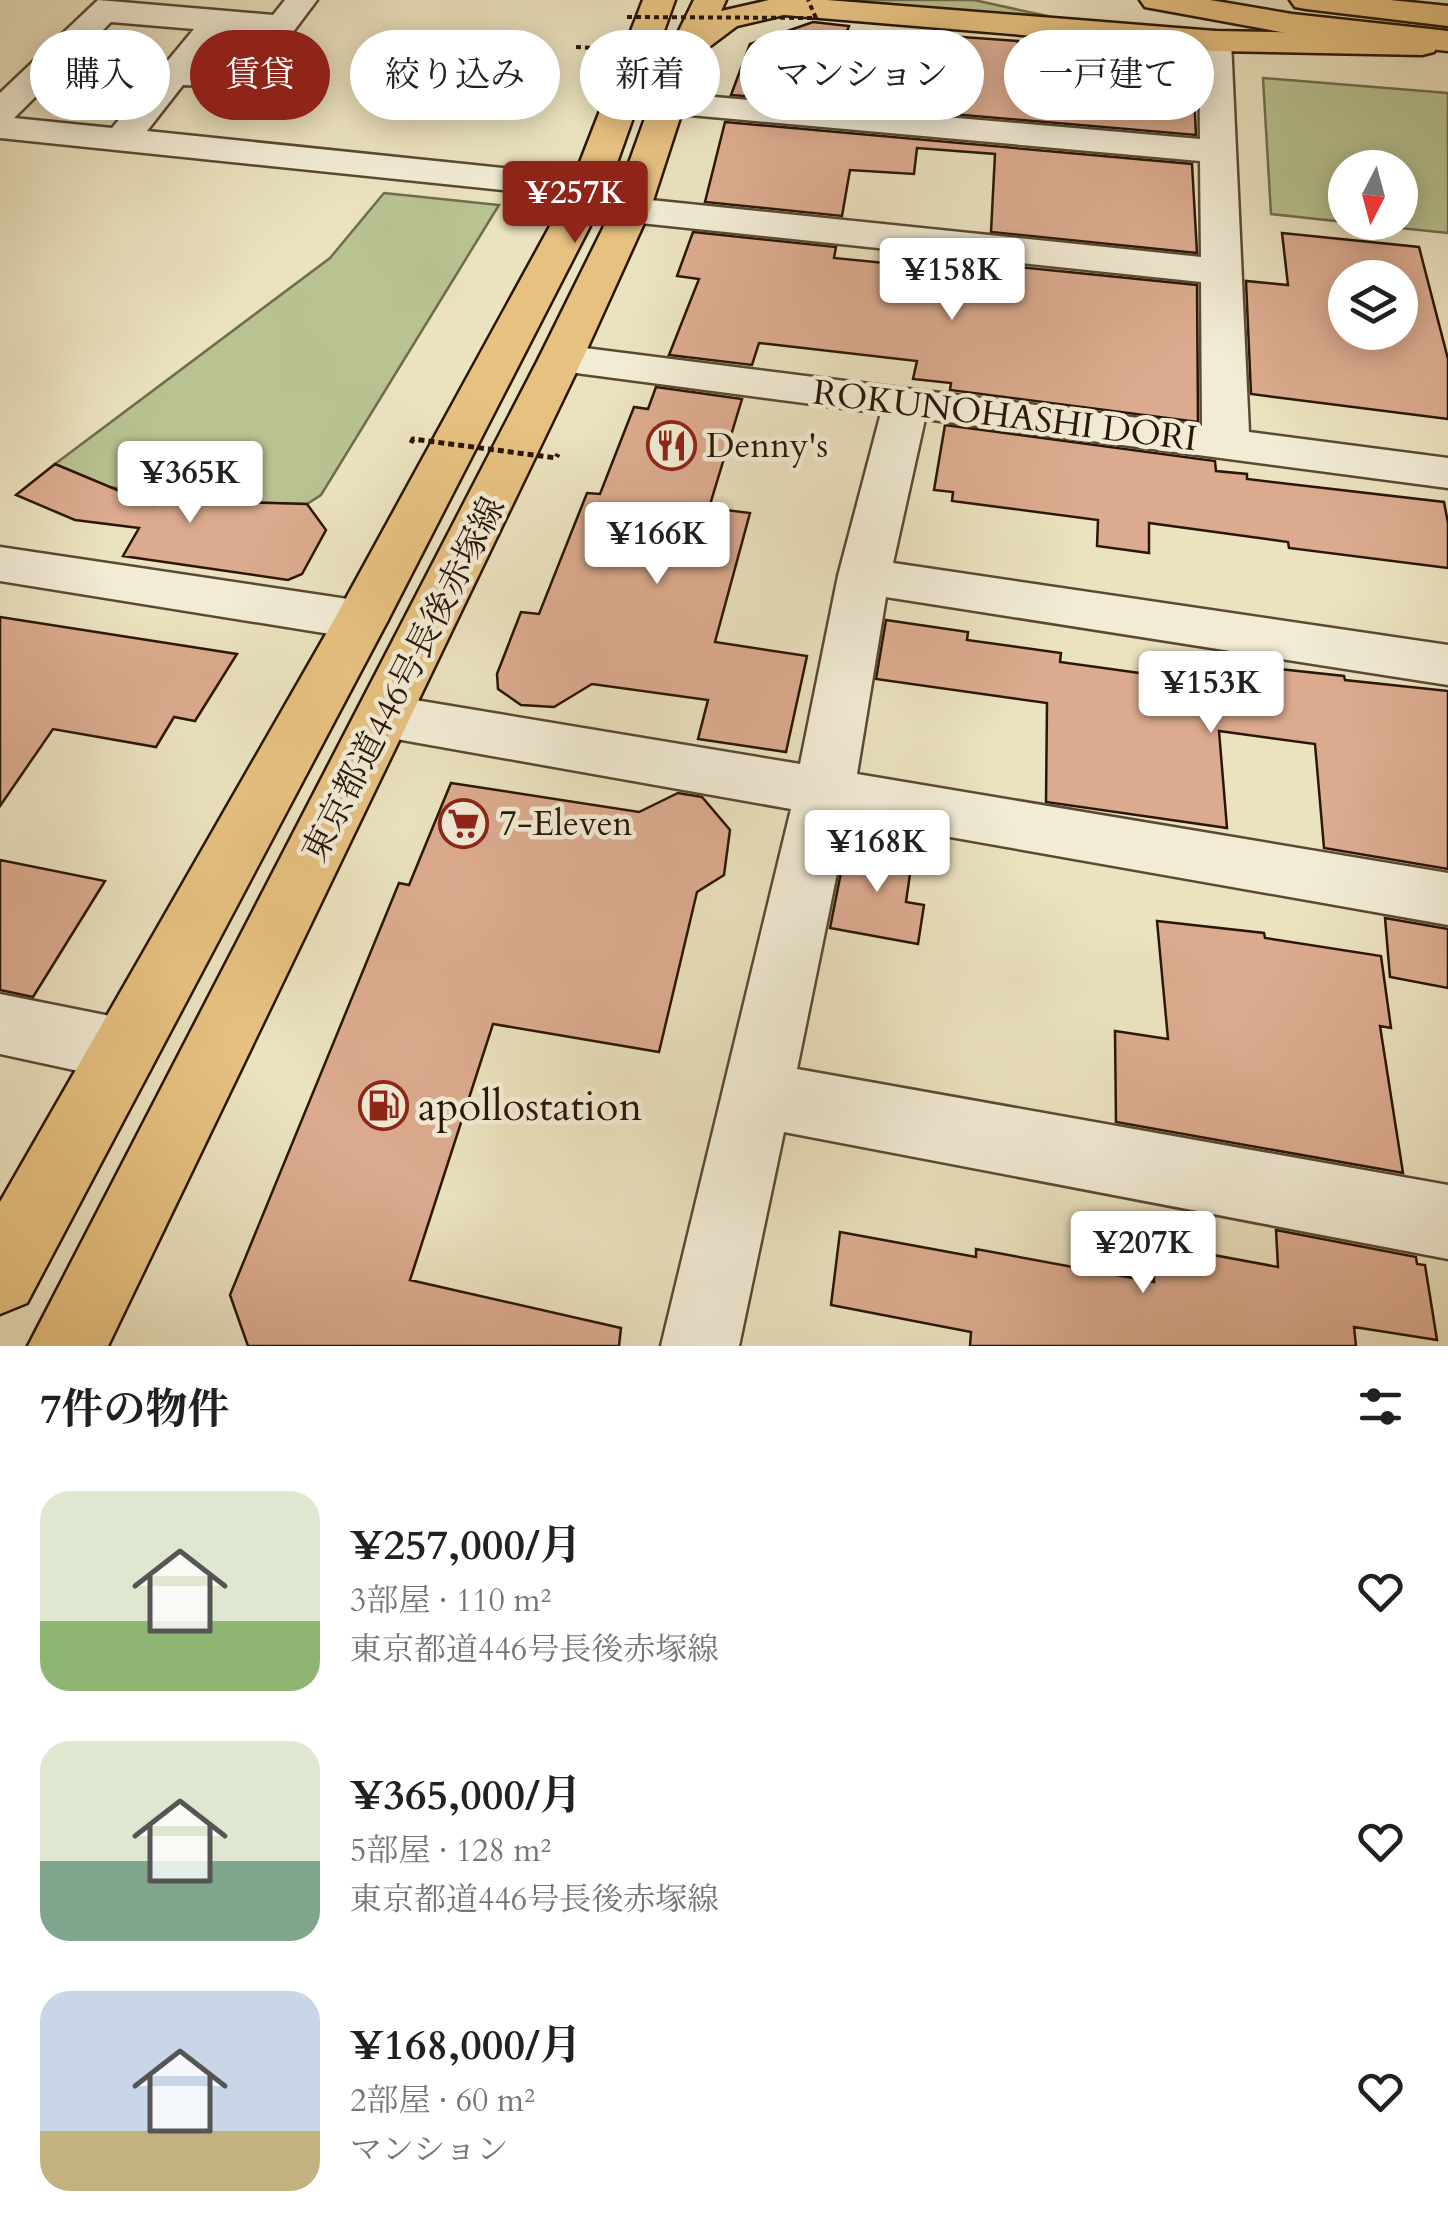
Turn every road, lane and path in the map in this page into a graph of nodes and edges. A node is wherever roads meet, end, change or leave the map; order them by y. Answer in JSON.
{"nodes":[{"id":1,"x":301,"y":0,"type":"edge"},
{"id":2,"x":710,"y":0,"type":"edge"},
{"id":3,"x":808,"y":0,"type":"edge"},
{"id":4,"x":1030,"y":0,"type":"edge"},
{"id":5,"x":1156,"y":0,"type":"edge"},
{"id":6,"x":1244,"y":0,"type":"edge"},
{"id":7,"x":1306,"y":0,"type":"edge"},
{"id":8,"x":110,"y":6,"type":"edge"},
{"id":9,"x":643,"y":9,"type":"edge"},
{"id":10,"x":1448,"y":16,"type":"edge"},
{"id":11,"x":218,"y":21,"type":"junction"},
{"id":12,"x":695,"y":30,"type":"edge"},
{"id":13,"x":711,"y":30,"type":"edge"},
{"id":14,"x":1441,"y":40,"type":"edge"},
{"id":15,"x":1215,"y":42,"type":"junction"},
{"id":16,"x":172,"y":74,"type":"junction"},
{"id":17,"x":190,"y":75,"type":"edge"},
{"id":18,"x":720,"y":108,"type":"edge"},
{"id":19,"x":0,"y":112,"type":"edge"},
{"id":20,"x":658,"y":120,"type":"edge"},
{"id":21,"x":0,"y":126,"type":"edge"},
{"id":22,"x":121,"y":140,"type":"junction"},
{"id":23,"x":1218,"y":152,"type":"junction"},
{"id":24,"x":610,"y":199,"type":"junction"},
{"id":25,"x":1224,"y":272,"type":"junction"},
{"id":26,"x":561,"y":358,"type":"junction"},
{"id":27,"x":906,"y":403,"type":"junction"},
{"id":28,"x":411,"y":443,"type":"dead end"},
{"id":29,"x":1226,"y":444,"type":"junction"},
{"id":30,"x":558,"y":454,"type":"dead end"},
{"id":31,"x":1448,"y":473,"type":"edge"},
{"id":32,"x":0,"y":564,"type":"edge"},
{"id":33,"x":864,"y":576,"type":"junction"},
{"id":34,"x":361,"y":620,"type":"junction"},
{"id":35,"x":1448,"y":665,"type":"edge"},
{"id":36,"x":385,"y":716,"type":"junction"},
{"id":37,"x":824,"y":793,"type":"junction"},
{"id":38,"x":1448,"y":899,"type":"edge"},
{"id":39,"x":0,"y":1024,"type":"edge"},
{"id":40,"x":125,"y":1050,"type":"junction"},
{"id":41,"x":756,"y":1094,"type":"junction"},
{"id":42,"x":1448,"y":1222,"type":"edge"},
{"id":43,"x":0,"y":1276,"type":"edge"},
{"id":44,"x":67,"y":1346,"type":"edge"},
{"id":45,"x":700,"y":1346,"type":"edge"}],
"edges":[{"from":1,"to":11,"type":"street"},
{"from":2,"to":12,"type":"main road","name":"東京都道446号長後赤塚線"},
{"from":3,"to":9,"type":"path","bridge":true},
{"from":4,"to":14,"type":"main road"},
{"from":5,"to":14,"type":"main road"},
{"from":6,"to":14,"type":"main road"},
{"from":7,"to":10,"type":"main road"},
{"from":8,"to":11,"type":"street"},
{"from":8,"to":19,"type":"street"},
{"from":9,"to":24,"type":"main road","name":"東京都道446号長後赤塚線"},
{"from":11,"to":16,"type":"street"},
{"from":13,"to":15,"type":"main road"},
{"from":14,"to":15,"type":"main road"},
{"from":15,"to":23,"type":"street"},
{"from":16,"to":17,"type":"street"},
{"from":16,"to":22,"type":"street"},
{"from":18,"to":23,"type":"street"},
{"from":20,"to":24,"type":"main road","name":"東京都道446号長後赤塚線"},
{"from":21,"to":22,"type":"street"},
{"from":22,"to":24,"type":"street"},
{"from":23,"to":25,"type":"street"},
{"from":24,"to":25,"type":"street"},
{"from":24,"to":26,"type":"main road","name":"東京都道446号長後赤塚線"},
{"from":24,"to":34,"type":"main road","name":"東京都道446号長後赤塚線"},
{"from":25,"to":29,"type":"street"},
{"from":26,"to":27,"type":"street","name":"ROKUNOHASHI DORI"},
{"from":26,"to":36,"type":"main road","name":"東京都道446号長後赤塚線"},
{"from":27,"to":29,"type":"street","name":"ROKUNOHASHI DORI"},
{"from":27,"to":33,"type":"street"},
{"from":28,"to":30,"type":"path","bridge":true},
{"from":29,"to":31,"type":"street","name":"ROKUNOHASHI DORI"},
{"from":32,"to":34,"type":"street"},
{"from":33,"to":35,"type":"street"},
{"from":33,"to":37,"type":"street"},
{"from":34,"to":40,"type":"main road","name":"東京都道446号長後赤塚線"},
{"from":36,"to":37,"type":"street"},
{"from":36,"to":44,"type":"main road","name":"東京都道446号長後赤塚線"},
{"from":37,"to":38,"type":"street"},
{"from":37,"to":41,"type":"street"},
{"from":39,"to":40,"type":"street"},
{"from":40,"to":43,"type":"main road","name":"東京都道446号長後赤塚線"},
{"from":41,"to":42,"type":"street"},
{"from":41,"to":45,"type":"street"}]}
